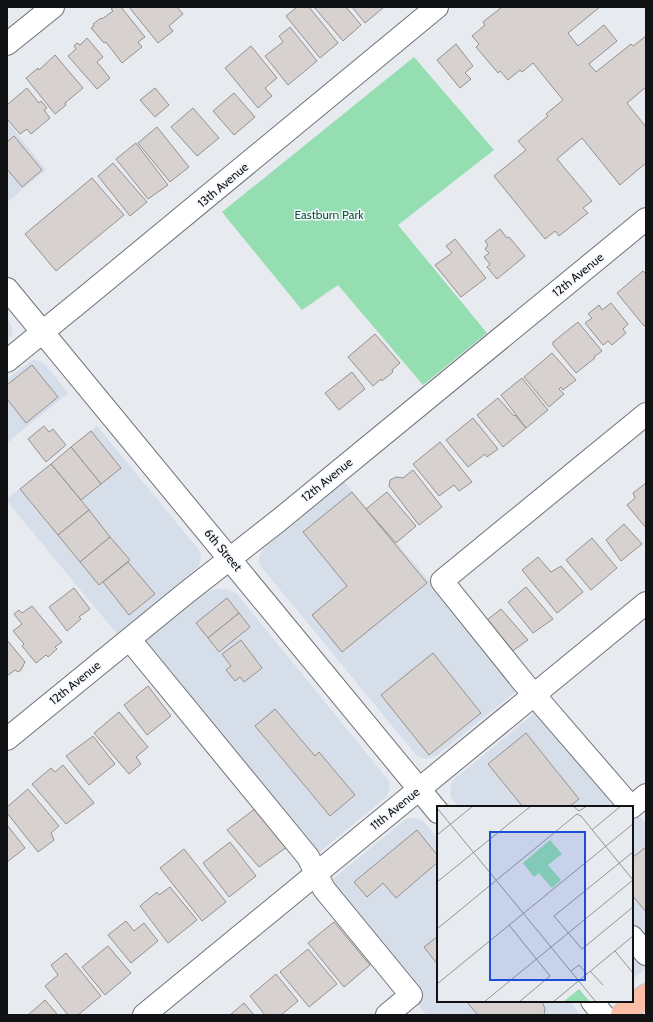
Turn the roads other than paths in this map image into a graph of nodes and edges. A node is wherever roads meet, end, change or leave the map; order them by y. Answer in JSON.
{"nodes":[{"id":1,"x":52,"y":7,"type":"edge"},
{"id":2,"x":437,"y":7,"type":"edge"},
{"id":3,"x":7,"y":44,"type":"edge"},
{"id":4,"x":646,"y":219,"type":"edge"},
{"id":5,"x":7,"y":289,"type":"edge"},
{"id":6,"x":42,"y":332,"type":"junction"},
{"id":7,"x":7,"y":361,"type":"edge"},
{"id":8,"x":646,"y":414,"type":"edge"},
{"id":9,"x":229,"y":559,"type":"junction"},
{"id":10,"x":646,"y":603,"type":"edge"},
{"id":11,"x":130,"y":640,"type":"junction"},
{"id":12,"x":534,"y":694,"type":"junction"},
{"id":13,"x":7,"y":739,"type":"edge"},
{"id":14,"x":419,"y":789,"type":"junction"},
{"id":15,"x":646,"y":796,"type":"edge"},
{"id":16,"x":631,"y":806,"type":"edge"},
{"id":17,"x":633,"y":806,"type":"edge"},
{"id":18,"x":437,"y":811,"type":"edge"},
{"id":19,"x":316,"y":873,"type":"junction"},
{"id":20,"x":633,"y":938,"type":"edge"},
{"id":21,"x":646,"y":954,"type":"edge"},
{"id":22,"x":646,"y":996,"type":"edge"},
{"id":23,"x":593,"y":1002,"type":"edge"},
{"id":24,"x":144,"y":1015,"type":"edge"},
{"id":25,"x":387,"y":1015,"type":"edge"},
{"id":26,"x":603,"y":1015,"type":"edge"},
{"id":27,"x":622,"y":1015,"type":"edge"}],
"edges":[{"from":1,"to":3,"type":"street"},
{"from":2,"to":6,"type":"street","name":"13th Avenue"},
{"from":4,"to":9,"type":"street","name":"12th Avenue"},
{"from":5,"to":6,"type":"street","name":"6th Street"},
{"from":6,"to":7,"type":"street","name":"13th Avenue"},
{"from":6,"to":9,"type":"street","name":"6th Street"},
{"from":8,"to":12,"type":"street"},
{"from":9,"to":11,"type":"street","name":"12th Avenue"},
{"from":9,"to":14,"type":"street","name":"6th Street"},
{"from":10,"to":12,"type":"street","name":"11th Avenue"},
{"from":11,"to":13,"type":"street","name":"12th Avenue"},
{"from":11,"to":19,"type":"street"},
{"from":12,"to":14,"type":"street","name":"11th Avenue"},
{"from":12,"to":16,"type":"street"},
{"from":14,"to":18,"type":"street","name":"6th Street"},
{"from":14,"to":19,"type":"street","name":"11th Avenue"},
{"from":15,"to":17,"type":"street"},
{"from":19,"to":24,"type":"street","name":"11th Avenue"},
{"from":19,"to":25,"type":"street"},
{"from":20,"to":21,"type":"street"},
{"from":22,"to":27,"type":"main road"},
{"from":23,"to":26,"type":"street"}]}
